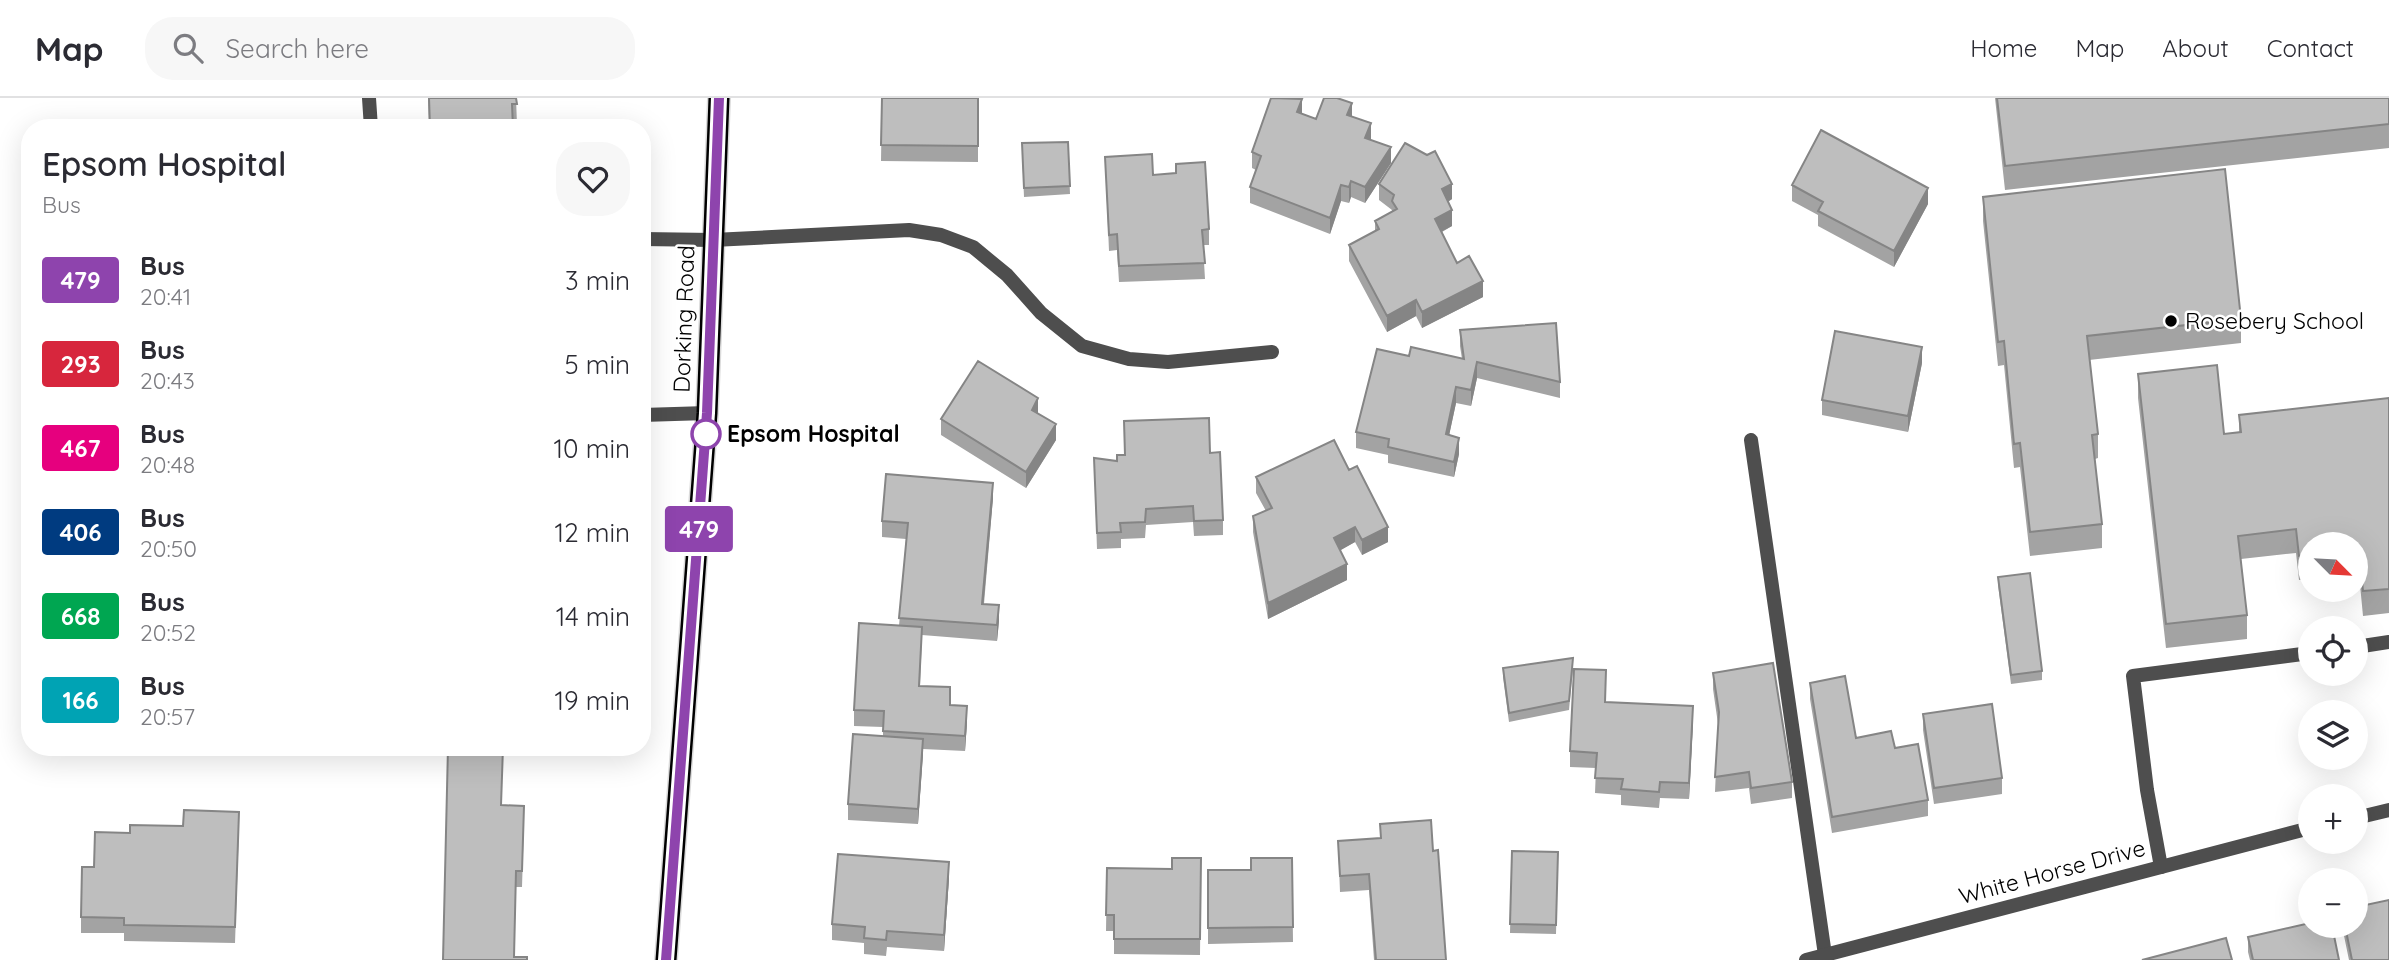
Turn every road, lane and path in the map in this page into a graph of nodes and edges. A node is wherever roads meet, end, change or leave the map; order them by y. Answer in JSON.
{"nodes":[{"id":1,"x":369,"y":98,"type":"edge"},
{"id":2,"x":719,"y":98,"type":"edge"},
{"id":3,"x":370,"y":119,"type":"edge"},
{"id":4,"x":651,"y":239,"type":"edge"},
{"id":5,"x":713,"y":240,"type":"junction"},
{"id":6,"x":1272,"y":352,"type":"dead end"},
{"id":7,"x":707,"y":413,"type":"junction"},
{"id":8,"x":651,"y":415,"type":"edge"},
{"id":9,"x":1751,"y":440,"type":"dead end"},
{"id":10,"x":2389,"y":642,"type":"edge"},
{"id":11,"x":2368,"y":645,"type":"edge"},
{"id":12,"x":2298,"y":655,"type":"edge"},
{"id":13,"x":2389,"y":810,"type":"edge"},
{"id":14,"x":2368,"y":815,"type":"edge"},
{"id":15,"x":2298,"y":831,"type":"edge"},
{"id":16,"x":2161,"y":867,"type":"junction"},
{"id":17,"x":1825,"y":955,"type":"junction"},
{"id":18,"x":666,"y":960,"type":"edge"},
{"id":19,"x":1806,"y":960,"type":"edge"}],
"edges":[{"from":1,"to":3,"type":"street"},
{"from":2,"to":5,"type":"highway","name":"Dorking Road"},
{"from":4,"to":5,"type":"street"},
{"from":5,"to":6,"type":"street"},
{"from":5,"to":7,"type":"highway","name":"Dorking Road"},
{"from":7,"to":8,"type":"street"},
{"from":7,"to":18,"type":"highway","name":"Dorking Road"},
{"from":9,"to":17,"type":"street"},
{"from":10,"to":11,"type":"street"},
{"from":12,"to":16,"type":"street"},
{"from":13,"to":14,"type":"street"},
{"from":15,"to":16,"type":"street","name":"White Horse Drive"},
{"from":16,"to":17,"type":"street","name":"White Horse Drive"},
{"from":17,"to":19,"type":"street","name":"White Horse Drive"}]}
